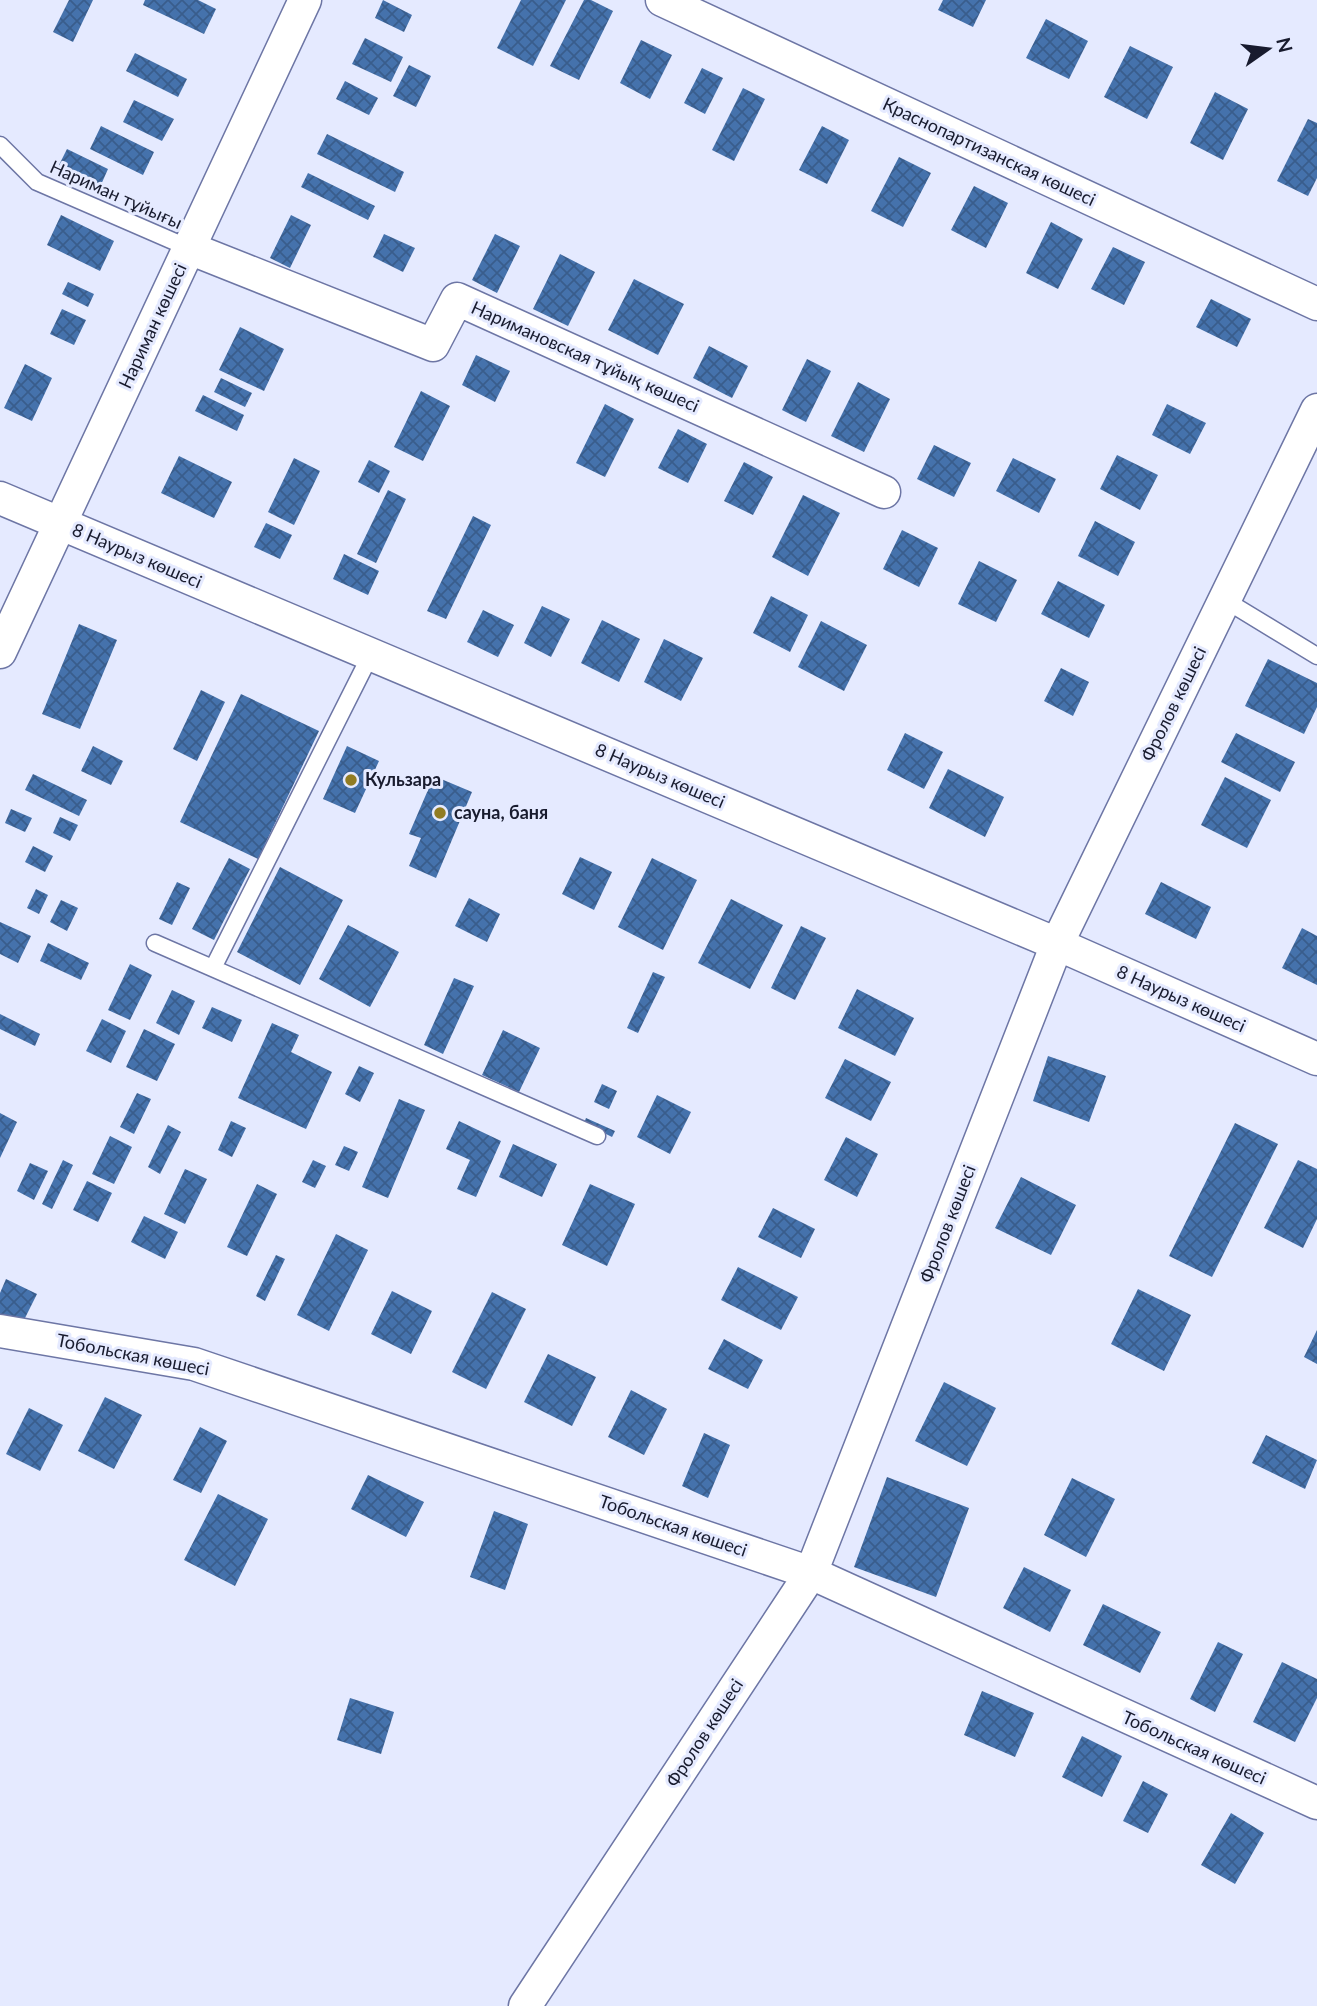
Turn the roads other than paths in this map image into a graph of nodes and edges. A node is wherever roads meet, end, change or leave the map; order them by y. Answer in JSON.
{"nodes":[{"id":1,"x":305,"y":0,"type":"edge"},
{"id":2,"x":662,"y":0,"type":"edge"},
{"id":3,"x":0,"y":145,"type":"edge"},
{"id":4,"x":189,"y":248,"type":"junction"},
{"id":5,"x":1317,"y":304,"type":"edge"},
{"id":6,"x":1317,"y":410,"type":"edge"},
{"id":7,"x":884,"y":492,"type":"dead end"},
{"id":8,"x":0,"y":498,"type":"edge"},
{"id":9,"x":61,"y":524,"type":"junction"},
{"id":10,"x":1225,"y":600,"type":"junction"},
{"id":11,"x":0,"y":652,"type":"edge"},
{"id":12,"x":371,"y":654,"type":"junction"},
{"id":13,"x":1317,"y":656,"type":"edge"},
{"id":14,"x":155,"y":943,"type":"dead end"},
{"id":15,"x":1057,"y":944,"type":"junction"},
{"id":16,"x":213,"y":968,"type":"junction"},
{"id":17,"x":1317,"y":1059,"type":"edge"},
{"id":18,"x":597,"y":1136,"type":"dead end"},
{"id":19,"x":0,"y":1331,"type":"edge"},
{"id":20,"x":811,"y":1573,"type":"junction"},
{"id":21,"x":1317,"y":1804,"type":"edge"},
{"id":22,"x":525,"y":2006,"type":"edge"}],
"edges":[{"from":1,"to":4,"type":"street","name":"Нариман көшесі"},
{"from":2,"to":5,"type":"street","name":"Краснопартизанская көшесі"},
{"from":3,"to":4,"type":"lane","name":"Нариман тұйығы"},
{"from":4,"to":7,"type":"street","name":"Наримановская тұйық көшесі"},
{"from":4,"to":9,"type":"street","name":"Нариман көшесі"},
{"from":6,"to":10,"type":"street","name":"Фролов көшесі"},
{"from":8,"to":9,"type":"street","name":"8 Наурыз көшесі"},
{"from":9,"to":11,"type":"street","name":"Нариман көшесі"},
{"from":9,"to":12,"type":"street","name":"8 Наурыз көшесі"},
{"from":10,"to":13,"type":"lane"},
{"from":10,"to":15,"type":"street","name":"Фролов көшесі"},
{"from":12,"to":15,"type":"street","name":"8 Наурыз көшесі"},
{"from":12,"to":16,"type":"lane"},
{"from":14,"to":16,"type":"lane"},
{"from":15,"to":17,"type":"street","name":"8 Наурыз көшесі"},
{"from":15,"to":20,"type":"street","name":"Фролов көшесі"},
{"from":16,"to":18,"type":"lane"},
{"from":19,"to":20,"type":"street","name":"Тобольская көшесі"},
{"from":20,"to":21,"type":"street","name":"Тобольская көшесі"},
{"from":20,"to":22,"type":"street","name":"Фролов көшесі"}]}
